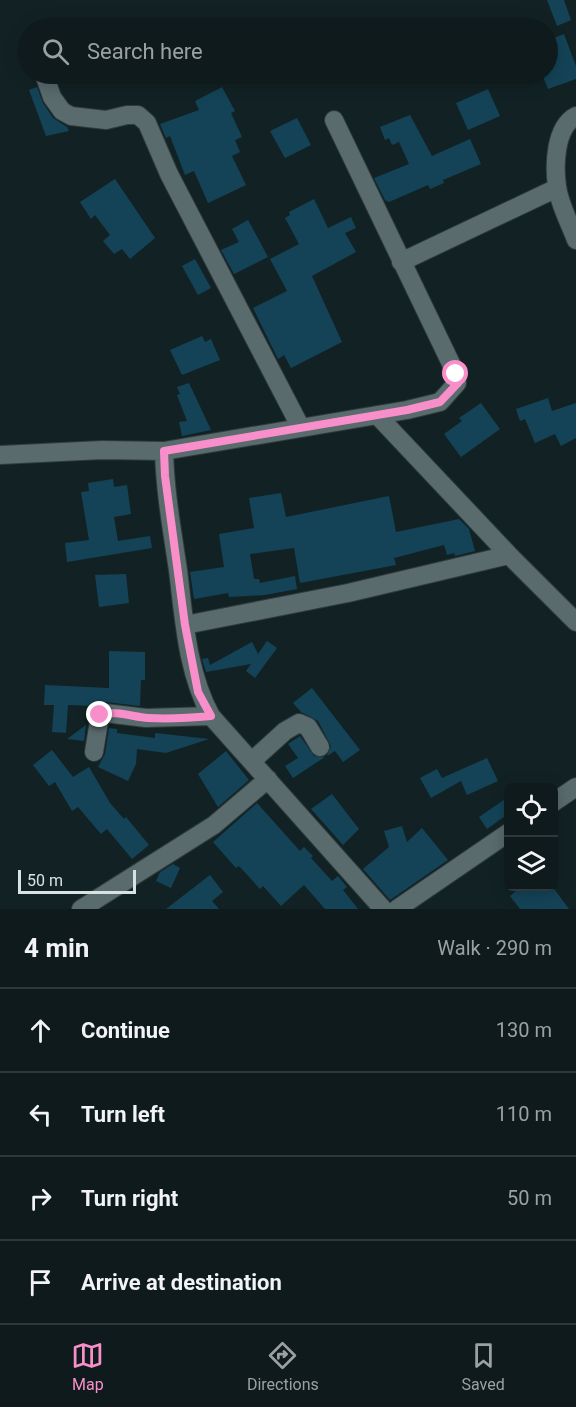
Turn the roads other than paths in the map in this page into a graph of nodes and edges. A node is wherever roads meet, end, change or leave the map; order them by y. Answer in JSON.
{"nodes":[{"id":1,"x":47,"y":84,"type":"edge"},
{"id":2,"x":576,"y":116,"type":"edge"},
{"id":3,"x":334,"y":120,"type":"dead end"},
{"id":4,"x":557,"y":188,"type":"junction"},
{"id":5,"x":576,"y":240,"type":"edge"},
{"id":6,"x":401,"y":262,"type":"junction"},
{"id":7,"x":377,"y":414,"type":"junction"},
{"id":8,"x":302,"y":428,"type":"junction"},
{"id":9,"x":164,"y":451,"type":"junction"},
{"id":10,"x":0,"y":455,"type":"edge"},
{"id":11,"x":509,"y":555,"type":"junction"},
{"id":12,"x":576,"y":622,"type":"edge"},
{"id":13,"x":185,"y":625,"type":"junction"},
{"id":14,"x":211,"y":716,"type":"junction"},
{"id":15,"x":320,"y":747,"type":"dead end"},
{"id":16,"x":94,"y":752,"type":"dead end"},
{"id":17,"x":252,"y":761,"type":"junction"},
{"id":18,"x":268,"y":778,"type":"junction"},
{"id":19,"x":576,"y":787,"type":"edge"},
{"id":20,"x":558,"y":799,"type":"edge"},
{"id":21,"x":504,"y":836,"type":"edge"},
{"id":22,"x":81,"y":909,"type":"edge"},
{"id":23,"x":383,"y":909,"type":"edge"},
{"id":24,"x":397,"y":909,"type":"edge"}],
"edges":[{"from":1,"to":8,"type":"street"},
{"from":2,"to":4,"type":"street"},
{"from":3,"to":6,"type":"street"},
{"from":4,"to":5,"type":"street"},
{"from":4,"to":6,"type":"street"},
{"from":6,"to":7,"type":"street"},
{"from":7,"to":8,"type":"street"},
{"from":7,"to":11,"type":"street"},
{"from":8,"to":9,"type":"street"},
{"from":9,"to":10,"type":"street"},
{"from":9,"to":13,"type":"street"},
{"from":11,"to":12,"type":"street"},
{"from":11,"to":13,"type":"street"},
{"from":13,"to":14,"type":"street"},
{"from":14,"to":16,"type":"street"},
{"from":14,"to":17,"type":"street"},
{"from":15,"to":17,"type":"street"},
{"from":17,"to":18,"type":"street"},
{"from":18,"to":22,"type":"street"},
{"from":18,"to":23,"type":"street"},
{"from":19,"to":20,"type":"street"},
{"from":21,"to":24,"type":"street"}]}
